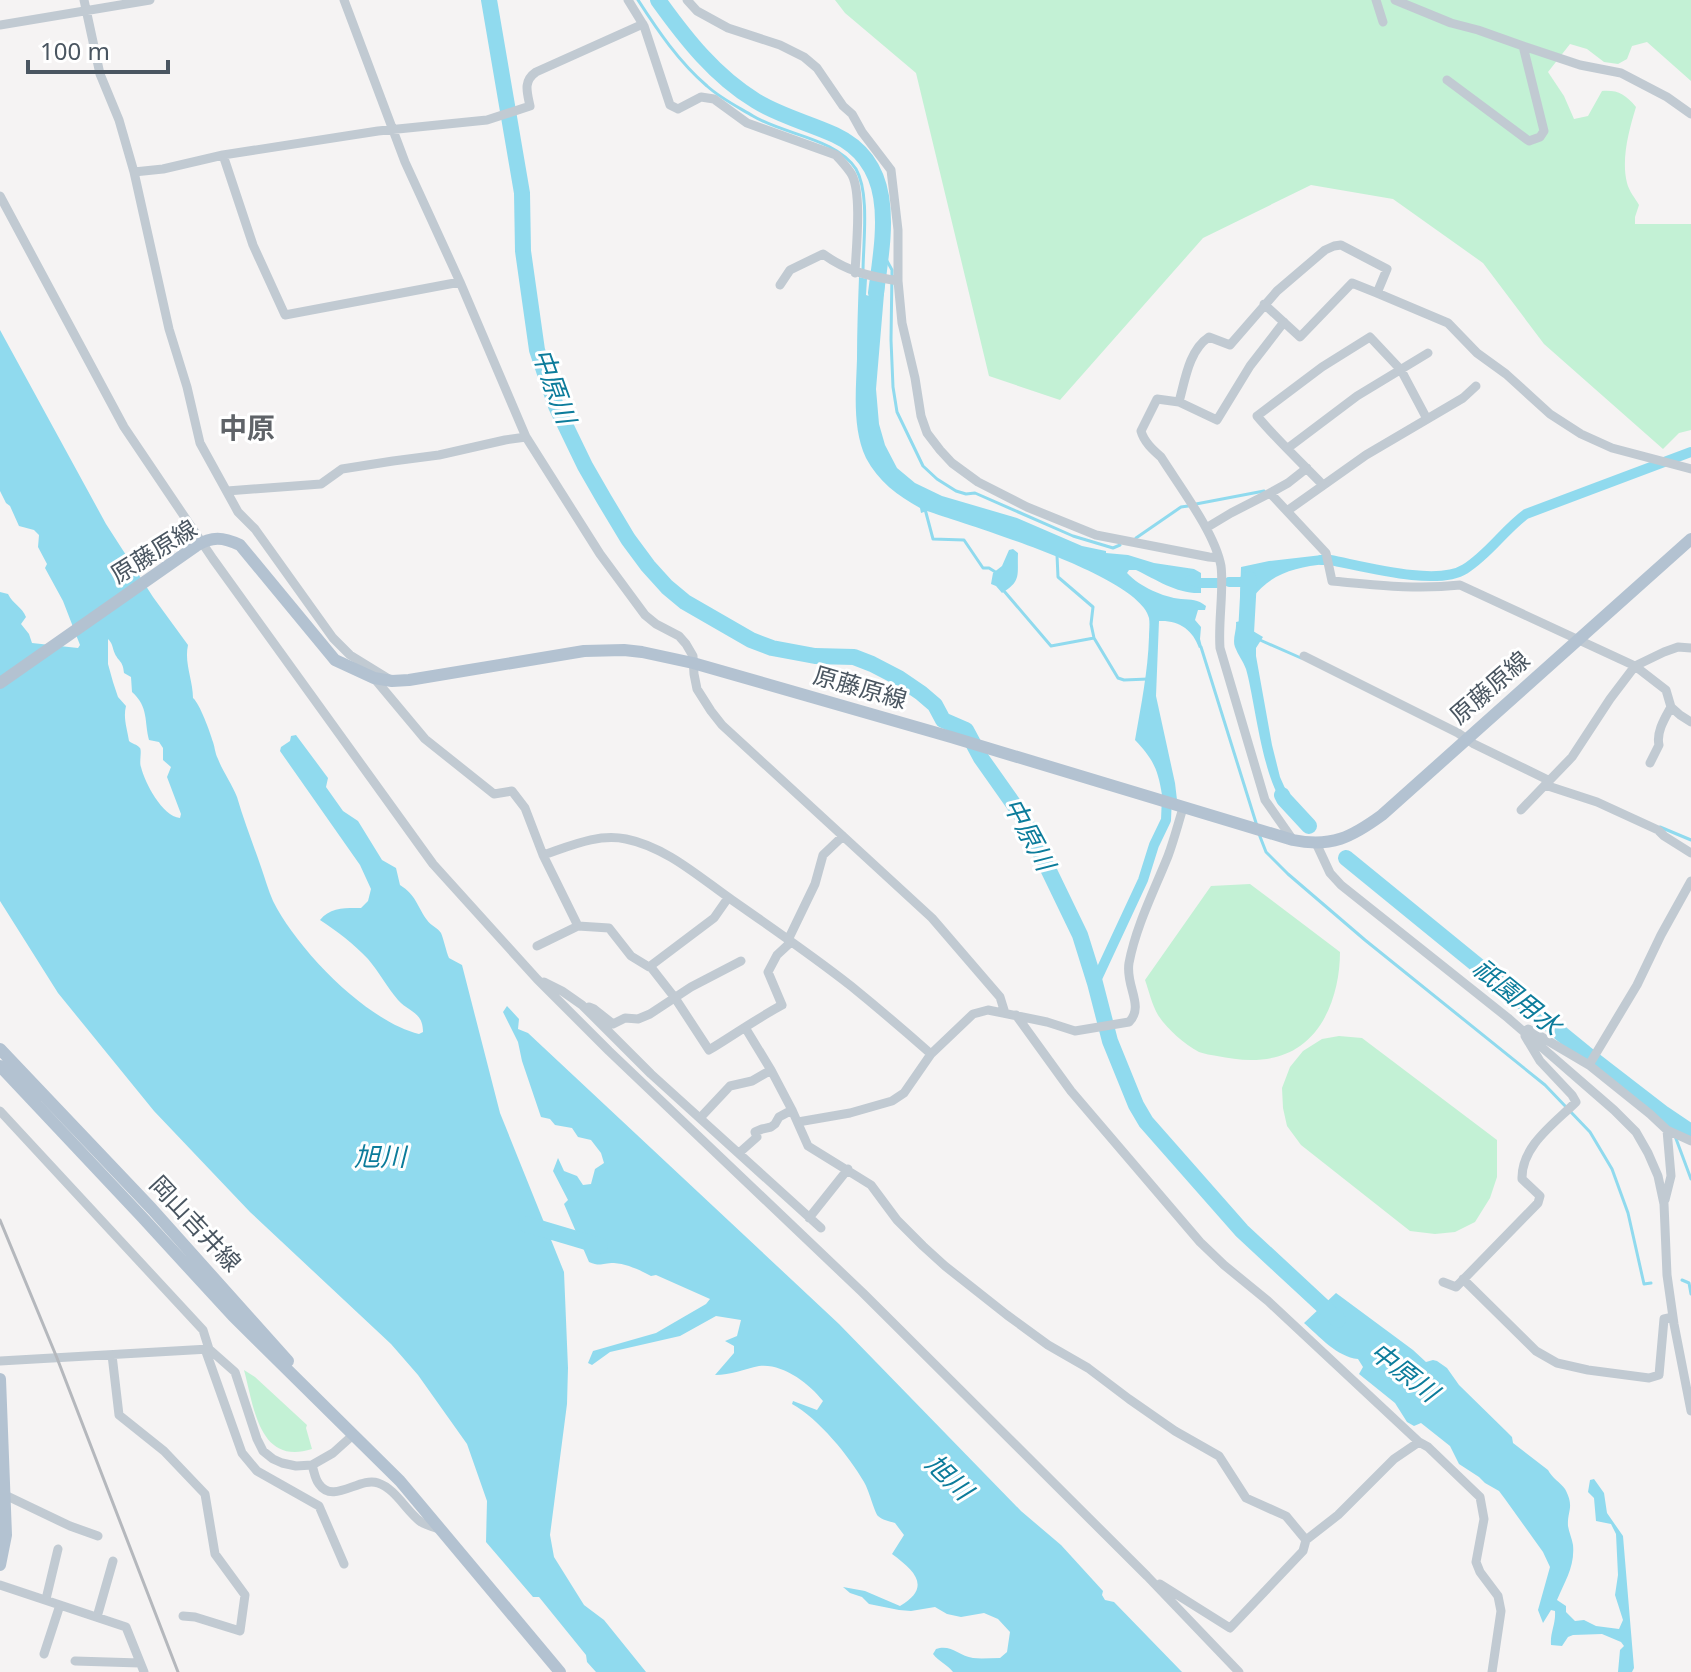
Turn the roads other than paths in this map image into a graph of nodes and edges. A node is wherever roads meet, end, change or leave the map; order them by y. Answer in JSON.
{"nodes":[{"id":1,"x":84,"y":0,"type":"edge"},
{"id":2,"x":150,"y":0,"type":"edge"},
{"id":3,"x":344,"y":0,"type":"edge"},
{"id":4,"x":628,"y":0,"type":"edge"},
{"id":5,"x":687,"y":0,"type":"edge"},
{"id":6,"x":1376,"y":0,"type":"edge"},
{"id":7,"x":1395,"y":0,"type":"edge"},
{"id":8,"x":87,"y":12,"type":"junction"},
{"id":9,"x":1383,"y":22,"type":"dead end"},
{"id":10,"x":643,"y":24,"type":"junction"},
{"id":11,"x":0,"y":25,"type":"edge"},
{"id":12,"x":1523,"y":46,"type":"junction"},
{"id":13,"x":1447,"y":80,"type":"dead end"},
{"id":14,"x":1691,"y":114,"type":"edge"},
{"id":15,"x":394,"y":129,"type":"junction"},
{"id":16,"x":223,"y":155,"type":"junction"},
{"id":17,"x":134,"y":172,"type":"junction"},
{"id":18,"x":0,"y":196,"type":"edge"},
{"id":19,"x":858,"y":273,"type":"junction"},
{"id":20,"x":896,"y":281,"type":"junction"},
{"id":21,"x":460,"y":282,"type":"junction"},
{"id":22,"x":780,"y":285,"type":"dead end"},
{"id":23,"x":1377,"y":293,"type":"junction"},
{"id":24,"x":1264,"y":304,"type":"junction"},
{"id":25,"x":1284,"y":322,"type":"junction"},
{"id":26,"x":1428,"y":353,"type":"dead end"},
{"id":27,"x":1401,"y":370,"type":"junction"},
{"id":28,"x":1476,"y":386,"type":"dead end"},
{"id":29,"x":1179,"y":402,"type":"junction"},
{"id":30,"x":1427,"y":419,"type":"junction"},
{"id":31,"x":526,"y":437,"type":"junction"},
{"id":32,"x":1288,"y":448,"type":"junction"},
{"id":33,"x":1307,"y":468,"type":"junction"},
{"id":34,"x":1691,"y":469,"type":"edge"},
{"id":35,"x":1323,"y":485,"type":"junction"},
{"id":36,"x":227,"y":491,"type":"junction"},
{"id":37,"x":1270,"y":493,"type":"junction"},
{"id":38,"x":1287,"y":511,"type":"junction"},
{"id":39,"x":1206,"y":528,"type":"junction"},
{"id":40,"x":1691,"y":539,"type":"edge"},
{"id":41,"x":199,"y":544,"type":"junction"},
{"id":42,"x":1219,"y":558,"type":"junction"},
{"id":43,"x":1578,"y":640,"type":"junction"},
{"id":44,"x":1691,"y":648,"type":"edge"},
{"id":45,"x":1304,"y":656,"type":"dead end"},
{"id":46,"x":693,"y":663,"type":"junction"},
{"id":47,"x":1635,"y":666,"type":"junction"},
{"id":48,"x":374,"y":678,"type":"junction"},
{"id":49,"x":392,"y":681,"type":"junction"},
{"id":50,"x":0,"y":683,"type":"edge"},
{"id":51,"x":1671,"y":707,"type":"junction"},
{"id":52,"x":1691,"y":722,"type":"edge"},
{"id":53,"x":1466,"y":738,"type":"junction"},
{"id":54,"x":1650,"y":763,"type":"dead end"},
{"id":55,"x":1546,"y":782,"type":"junction"},
{"id":56,"x":1178,"y":806,"type":"junction"},
{"id":57,"x":1521,"y":810,"type":"dead end"},
{"id":58,"x":843,"y":836,"type":"junction"},
{"id":59,"x":1293,"y":840,"type":"junction"},
{"id":60,"x":1316,"y":843,"type":"junction"},
{"id":61,"x":1691,"y":853,"type":"edge"},
{"id":62,"x":543,"y":855,"type":"junction"},
{"id":63,"x":1691,"y":881,"type":"edge"},
{"id":64,"x":728,"y":898,"type":"junction"},
{"id":65,"x":578,"y":926,"type":"junction"},
{"id":66,"x":789,"y":941,"type":"junction"},
{"id":67,"x":537,"y":946,"type":"dead end"},
{"id":68,"x":741,"y":961,"type":"dead end"},
{"id":69,"x":650,"y":966,"type":"junction"},
{"id":70,"x":537,"y":979,"type":"junction"},
{"id":71,"x":675,"y":998,"type":"junction"},
{"id":72,"x":582,"y":1005,"type":"junction"},
{"id":73,"x":1005,"y":1013,"type":"junction"},
{"id":74,"x":1016,"y":1015,"type":"junction"},
{"id":75,"x":1508,"y":1018,"type":"junction"},
{"id":76,"x":746,"y":1029,"type":"junction"},
{"id":77,"x":1521,"y":1030,"type":"junction"},
{"id":78,"x":0,"y":1049,"type":"edge"},
{"id":79,"x":931,"y":1054,"type":"junction"},
{"id":80,"x":1591,"y":1061,"type":"junction"},
{"id":81,"x":0,"y":1066,"type":"edge"},
{"id":82,"x":771,"y":1070,"type":"junction"},
{"id":83,"x":792,"y":1110,"type":"junction"},
{"id":84,"x":0,"y":1111,"type":"edge"},
{"id":85,"x":700,"y":1118,"type":"junction"},
{"id":86,"x":798,"y":1122,"type":"junction"},
{"id":87,"x":1672,"y":1132,"type":"junction"},
{"id":88,"x":1691,"y":1141,"type":"edge"},
{"id":89,"x":739,"y":1153,"type":"junction"},
{"id":90,"x":848,"y":1169,"type":"junction"},
{"id":91,"x":1664,"y":1204,"type":"junction"},
{"id":92,"x":809,"y":1218,"type":"junction"},
{"id":93,"x":821,"y":1228,"type":"dead end"},
{"id":94,"x":1463,"y":1279,"type":"junction"},
{"id":95,"x":1443,"y":1282,"type":"dead end"},
{"id":96,"x":1673,"y":1317,"type":"junction"},
{"id":97,"x":207,"y":1349,"type":"junction"},
{"id":98,"x":112,"y":1355,"type":"junction"},
{"id":99,"x":0,"y":1361,"type":"edge"},
{"id":100,"x":0,"y":1379,"type":"edge"},
{"id":101,"x":1691,"y":1411,"type":"edge"},
{"id":102,"x":353,"y":1435,"type":"junction"},
{"id":103,"x":1419,"y":1442,"type":"junction"},
{"id":104,"x":312,"y":1465,"type":"junction"},
{"id":105,"x":3,"y":1494,"type":"edge"},
{"id":106,"x":440,"y":1530,"type":"junction"},
{"id":107,"x":98,"y":1536,"type":"dead end"},
{"id":108,"x":1306,"y":1540,"type":"junction"},
{"id":109,"x":58,"y":1549,"type":"dead end"},
{"id":110,"x":113,"y":1561,"type":"dead end"},
{"id":111,"x":344,"y":1564,"type":"dead end"},
{"id":112,"x":0,"y":1565,"type":"edge"},
{"id":113,"x":1147,"y":1576,"type":"junction"},
{"id":114,"x":0,"y":1585,"type":"edge"},
{"id":115,"x":46,"y":1599,"type":"junction"},
{"id":116,"x":60,"y":1605,"type":"junction"},
{"id":117,"x":183,"y":1616,"type":"dead end"},
{"id":118,"x":97,"y":1617,"type":"junction"},
{"id":119,"x":44,"y":1654,"type":"dead end"},
{"id":120,"x":75,"y":1661,"type":"dead end"},
{"id":121,"x":142,"y":1667,"type":"edge"},
{"id":122,"x":560,"y":1672,"type":"edge"},
{"id":123,"x":1239,"y":1672,"type":"edge"},
{"id":124,"x":1492,"y":1672,"type":"edge"}],
"edges":[{"from":1,"to":8,"type":"street"},
{"from":2,"to":8,"type":"street"},
{"from":3,"to":15,"type":"street"},
{"from":4,"to":10,"type":"street"},
{"from":5,"to":20,"type":"street"},
{"from":6,"to":9,"type":"street"},
{"from":7,"to":12,"type":"street"},
{"from":8,"to":11,"type":"street"},
{"from":8,"to":17,"type":"street"},
{"from":10,"to":15,"type":"street"},
{"from":10,"to":19,"type":"street"},
{"from":12,"to":13,"type":"street"},
{"from":12,"to":14,"type":"street"},
{"from":15,"to":16,"type":"street"},
{"from":15,"to":21,"type":"street"},
{"from":16,"to":17,"type":"street"},
{"from":16,"to":21,"type":"street"},
{"from":17,"to":36,"type":"street"},
{"from":18,"to":41,"type":"street"},
{"from":19,"to":20,"type":"street"},
{"from":19,"to":22,"type":"street"},
{"from":20,"to":42,"type":"street"},
{"from":21,"to":31,"type":"street"},
{"from":23,"to":24,"type":"street"},
{"from":23,"to":25,"type":"street"},
{"from":23,"to":34,"type":"street"},
{"from":24,"to":25,"type":"street"},
{"from":24,"to":29,"type":"street"},
{"from":25,"to":29,"type":"street"},
{"from":26,"to":27,"type":"street"},
{"from":27,"to":30,"type":"street"},
{"from":27,"to":32,"type":"street"},
{"from":27,"to":32,"type":"street"},
{"from":28,"to":30,"type":"street"},
{"from":29,"to":39,"type":"street"},
{"from":30,"to":35,"type":"street"},
{"from":31,"to":36,"type":"street"},
{"from":31,"to":46,"type":"street"},
{"from":32,"to":33,"type":"street"},
{"from":33,"to":35,"type":"street"},
{"from":33,"to":37,"type":"street"},
{"from":35,"to":38,"type":"street"},
{"from":36,"to":49,"type":"street"},
{"from":37,"to":38,"type":"street"},
{"from":37,"to":39,"type":"street"},
{"from":38,"to":43,"type":"street"},
{"from":39,"to":42,"type":"street"},
{"from":40,"to":43,"type":"main road","name":"原藤原線"},
{"from":41,"to":48,"type":"main road","name":"原藤原線"},
{"from":41,"to":50,"type":"main road","name":"原藤原線"},
{"from":41,"to":70,"type":"street"},
{"from":42,"to":59,"type":"street"},
{"from":43,"to":47,"type":"street"},
{"from":43,"to":53,"type":"main road","name":"原藤原線"},
{"from":44,"to":47,"type":"street"},
{"from":45,"to":53,"type":"street"},
{"from":46,"to":49,"type":"main road","name":"原藤原線"},
{"from":46,"to":56,"type":"main road","name":"原藤原線"},
{"from":46,"to":58,"type":"street"},
{"from":47,"to":51,"type":"street"},
{"from":47,"to":55,"type":"street"},
{"from":48,"to":49,"type":"main road","name":"原藤原線"},
{"from":48,"to":62,"type":"street"},
{"from":51,"to":52,"type":"street"},
{"from":51,"to":54,"type":"street"},
{"from":53,"to":55,"type":"street"},
{"from":53,"to":60,"type":"main road","name":"原藤原線"},
{"from":55,"to":57,"type":"street"},
{"from":55,"to":61,"type":"street"},
{"from":56,"to":59,"type":"main road","name":"原藤原線"},
{"from":56,"to":74,"type":"street"},
{"from":58,"to":66,"type":"street"},
{"from":58,"to":73,"type":"street"},
{"from":59,"to":60,"type":"main road","name":"原藤原線"},
{"from":60,"to":75,"type":"street"},
{"from":62,"to":64,"type":"street"},
{"from":62,"to":65,"type":"street"},
{"from":63,"to":80,"type":"street"},
{"from":64,"to":66,"type":"street"},
{"from":64,"to":69,"type":"street"},
{"from":65,"to":67,"type":"street"},
{"from":65,"to":69,"type":"street"},
{"from":66,"to":76,"type":"street"},
{"from":66,"to":79,"type":"street"},
{"from":68,"to":71,"type":"street"},
{"from":69,"to":71,"type":"street"},
{"from":70,"to":72,"type":"street"},
{"from":70,"to":113,"type":"street"},
{"from":71,"to":72,"type":"street"},
{"from":71,"to":76,"type":"street"},
{"from":72,"to":85,"type":"street"},
{"from":73,"to":74,"type":"street"},
{"from":73,"to":79,"type":"street"},
{"from":74,"to":103,"type":"street"},
{"from":75,"to":77,"type":"street"},
{"from":75,"to":80,"type":"street"},
{"from":76,"to":82,"type":"street"},
{"from":77,"to":91,"type":"street"},
{"from":77,"to":94,"type":"street"},
{"from":78,"to":102,"type":"main road","name":"岡山吉井線"},
{"from":79,"to":86,"type":"street"},
{"from":80,"to":87,"type":"street"},
{"from":81,"to":102,"type":"main road","name":"岡山吉井線"},
{"from":82,"to":83,"type":"street"},
{"from":82,"to":85,"type":"street"},
{"from":83,"to":86,"type":"street"},
{"from":83,"to":89,"type":"street"},
{"from":84,"to":97,"type":"street"},
{"from":85,"to":89,"type":"street"},
{"from":86,"to":90,"type":"street"},
{"from":87,"to":88,"type":"street"},
{"from":87,"to":91,"type":"street"},
{"from":89,"to":92,"type":"street"},
{"from":90,"to":92,"type":"street"},
{"from":90,"to":108,"type":"street"},
{"from":91,"to":96,"type":"street"},
{"from":92,"to":93,"type":"street"},
{"from":94,"to":95,"type":"street"},
{"from":94,"to":96,"type":"street"},
{"from":96,"to":101,"type":"street"},
{"from":97,"to":98,"type":"street"},
{"from":97,"to":104,"type":"street"},
{"from":97,"to":111,"type":"street"},
{"from":98,"to":99,"type":"street"},
{"from":98,"to":117,"type":"street"},
{"from":100,"to":105,"type":"main road"},
{"from":102,"to":104,"type":"street"},
{"from":102,"to":106,"type":"main road","name":"岡山吉井線"},
{"from":103,"to":108,"type":"street"},
{"from":103,"to":124,"type":"street"},
{"from":104,"to":106,"type":"street"},
{"from":105,"to":107,"type":"street"},
{"from":105,"to":112,"type":"main road"},
{"from":106,"to":122,"type":"main road","name":"岡山吉井線"},
{"from":108,"to":113,"type":"street"},
{"from":109,"to":115,"type":"street"},
{"from":110,"to":118,"type":"street"},
{"from":113,"to":123,"type":"street"},
{"from":114,"to":115,"type":"street"},
{"from":115,"to":116,"type":"street"},
{"from":116,"to":118,"type":"street"},
{"from":116,"to":119,"type":"street"},
{"from":118,"to":121,"type":"street"},
{"from":120,"to":121,"type":"street"}]}
